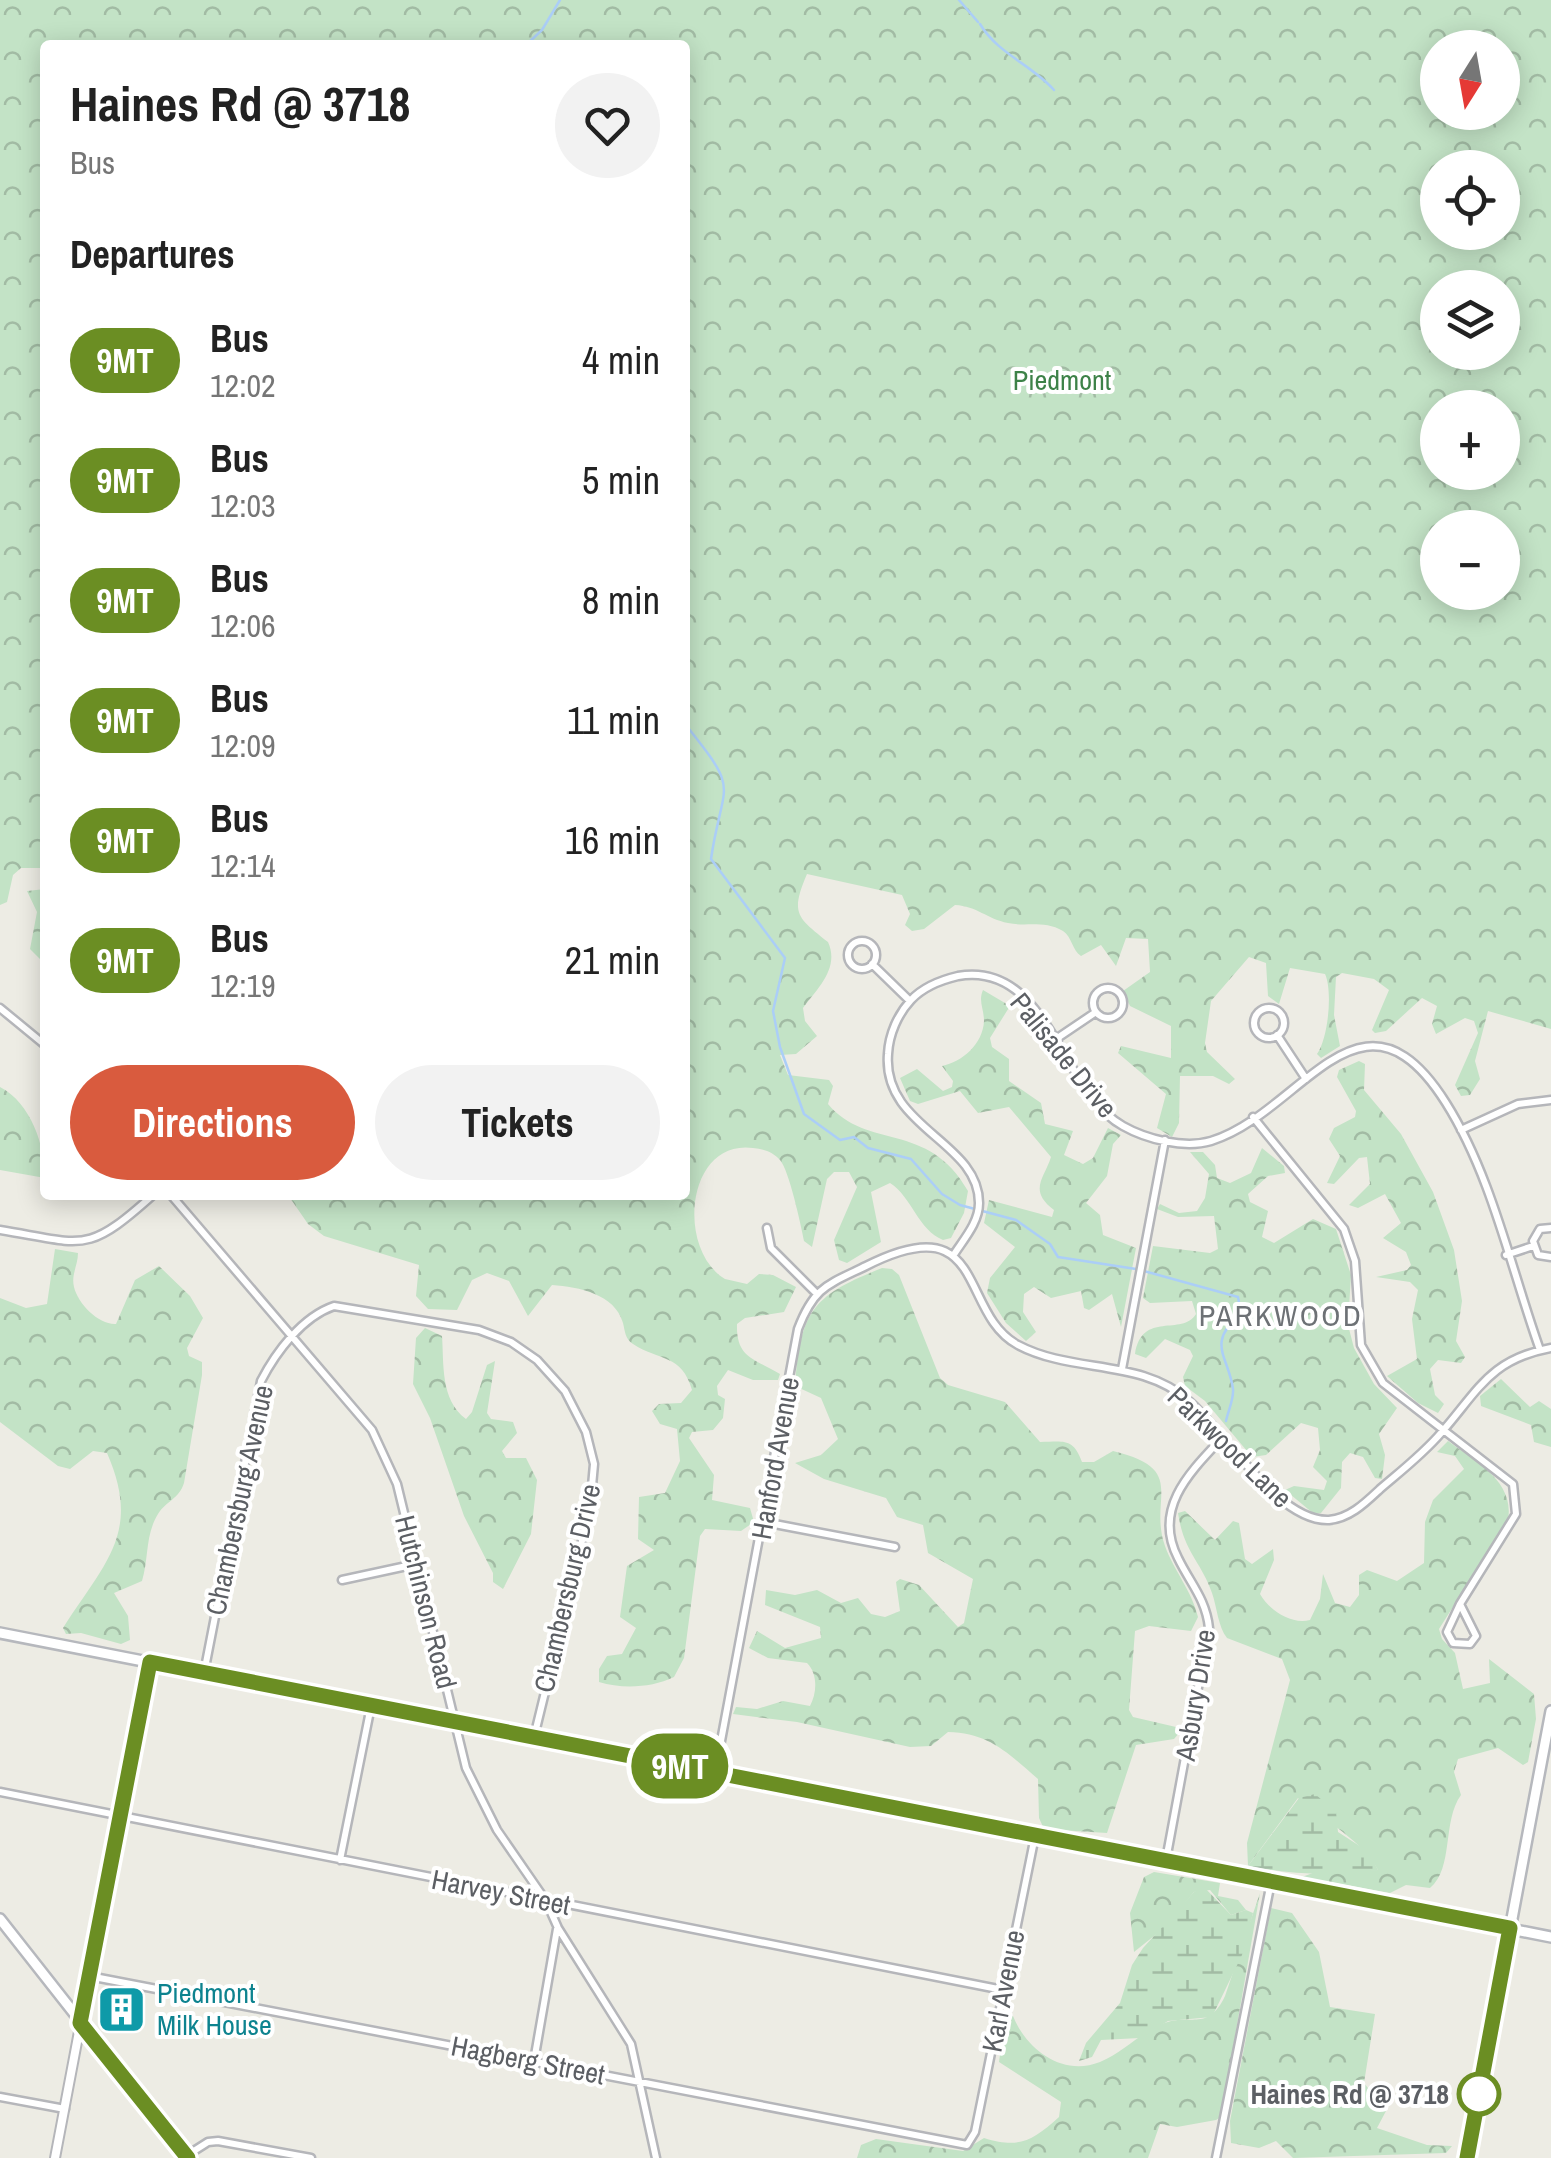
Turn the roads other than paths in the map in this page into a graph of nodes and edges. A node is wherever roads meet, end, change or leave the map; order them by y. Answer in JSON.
{"nodes":[{"id":1,"x":872,"y":964,"type":"junction"},
{"id":2,"x":910,"y":1001,"type":"junction"},
{"id":3,"x":0,"y":1008,"type":"edge"},
{"id":4,"x":1096,"y":1012,"type":"junction"},
{"id":5,"x":1277,"y":1035,"type":"junction"},
{"id":6,"x":1056,"y":1039,"type":"junction"},
{"id":7,"x":40,"y":1042,"type":"edge"},
{"id":8,"x":1306,"y":1079,"type":"junction"},
{"id":9,"x":1551,"y":1100,"type":"edge"},
{"id":10,"x":1253,"y":1117,"type":"junction"},
{"id":11,"x":1461,"y":1130,"type":"junction"},
{"id":12,"x":1165,"y":1140,"type":"junction"},
{"id":13,"x":147,"y":1200,"type":"edge"},
{"id":14,"x":175,"y":1200,"type":"edge"},
{"id":15,"x":767,"y":1228,"type":"dead end"},
{"id":16,"x":1551,"y":1228,"type":"edge"},
{"id":17,"x":0,"y":1230,"type":"edge"},
{"id":18,"x":1533,"y":1246,"type":"junction"},
{"id":19,"x":1506,"y":1255,"type":"junction"},
{"id":20,"x":952,"y":1256,"type":"junction"},
{"id":21,"x":1551,"y":1257,"type":"edge"},
{"id":22,"x":815,"y":1292,"type":"junction"},
{"id":23,"x":294,"y":1336,"type":"junction"},
{"id":24,"x":1551,"y":1348,"type":"edge"},
{"id":25,"x":1540,"y":1350,"type":"junction"},
{"id":26,"x":1122,"y":1369,"type":"junction"},
{"id":27,"x":1444,"y":1430,"type":"junction"},
{"id":28,"x":1222,"y":1436,"type":"junction"},
{"id":29,"x":764,"y":1522,"type":"junction"},
{"id":30,"x":894,"y":1547,"type":"dead end"},
{"id":31,"x":416,"y":1564,"type":"junction"},
{"id":32,"x":342,"y":1580,"type":"dead end"},
{"id":33,"x":1460,"y":1604,"type":"junction"},
{"id":34,"x":0,"y":1633,"type":"edge"},
{"id":35,"x":150,"y":1662,"type":"junction"},
{"id":36,"x":204,"y":1673,"type":"junction"},
{"id":37,"x":371,"y":1706,"type":"junction"},
{"id":38,"x":1551,"y":1711,"type":"edge"},
{"id":39,"x":455,"y":1721,"type":"junction"},
{"id":40,"x":534,"y":1737,"type":"junction"},
{"id":41,"x":715,"y":1772,"type":"junction"},
{"id":42,"x":0,"y":1792,"type":"edge"},
{"id":43,"x":118,"y":1818,"type":"junction"},
{"id":44,"x":1035,"y":1836,"type":"junction"},
{"id":45,"x":340,"y":1860,"type":"junction"},
{"id":46,"x":1166,"y":1860,"type":"junction"},
{"id":47,"x":1271,"y":1882,"type":"junction"},
{"id":48,"x":546,"y":1900,"type":"junction"},
{"id":49,"x":1,"y":1922,"type":"edge"},
{"id":50,"x":558,"y":1928,"type":"junction"},
{"id":51,"x":1510,"y":1928,"type":"junction"},
{"id":52,"x":1551,"y":1936,"type":"edge"},
{"id":53,"x":89,"y":1976,"type":"junction"},
{"id":54,"x":1002,"y":1990,"type":"junction"},
{"id":55,"x":80,"y":2023,"type":"junction"},
{"id":56,"x":534,"y":2061,"type":"junction"},
{"id":57,"x":643,"y":2082,"type":"junction"},
{"id":58,"x":0,"y":2097,"type":"edge"},
{"id":59,"x":65,"y":2109,"type":"junction"},
{"id":60,"x":968,"y":2145,"type":"joint"},
{"id":61,"x":187,"y":2157,"type":"edge"},
{"id":62,"x":55,"y":2158,"type":"edge"},
{"id":63,"x":311,"y":2158,"type":"edge"},
{"id":64,"x":656,"y":2158,"type":"edge"},
{"id":65,"x":1216,"y":2158,"type":"edge"},
{"id":66,"x":1467,"y":2158,"type":"edge"}],
"edges":[{"from":1,"to":1,"type":"street"},
{"from":1,"to":2,"type":"street"},
{"from":2,"to":6,"type":"street","name":"Palisade Drive"},
{"from":2,"to":20,"type":"street"},
{"from":3,"to":7,"type":"street"},
{"from":4,"to":4,"type":"street"},
{"from":4,"to":6,"type":"street"},
{"from":5,"to":5,"type":"street"},
{"from":5,"to":8,"type":"street"},
{"from":6,"to":12,"type":"street","name":"Palisade Drive"},
{"from":8,"to":10,"type":"street","name":"Palisade Drive"},
{"from":8,"to":11,"type":"street","name":"Palisade Drive"},
{"from":9,"to":11,"type":"street"},
{"from":10,"to":12,"type":"street","name":"Palisade Drive"},
{"from":10,"to":27,"type":"street"},
{"from":11,"to":19,"type":"street","name":"Palisade Drive"},
{"from":12,"to":26,"type":"street"},
{"from":13,"to":17,"type":"street"},
{"from":14,"to":23,"type":"street","name":"Hutchinson Road"},
{"from":15,"to":22,"type":"street"},
{"from":16,"to":18,"type":"street"},
{"from":18,"to":19,"type":"street"},
{"from":18,"to":21,"type":"street"},
{"from":19,"to":25,"type":"street","name":"Palisade Drive"},
{"from":20,"to":22,"type":"street"},
{"from":20,"to":26,"type":"street","name":"Parkwood Lane"},
{"from":22,"to":29,"type":"street","name":"Hanford Avenue"},
{"from":23,"to":31,"type":"street","name":"Hutchinson Road"},
{"from":23,"to":36,"type":"street","name":"Chambersburg Avenue"},
{"from":23,"to":40,"type":"street","name":"Chambersburg Drive"},
{"from":24,"to":25,"type":"street","name":"Parkwood Lane"},
{"from":25,"to":27,"type":"street","name":"Parkwood Lane"},
{"from":26,"to":28,"type":"street","name":"Parkwood Lane"},
{"from":27,"to":28,"type":"street","name":"Parkwood Lane"},
{"from":27,"to":33,"type":"street"},
{"from":28,"to":46,"type":"street","name":"Asbury Drive"},
{"from":29,"to":30,"type":"street"},
{"from":29,"to":41,"type":"street","name":"Hanford Avenue"},
{"from":31,"to":32,"type":"street"},
{"from":31,"to":39,"type":"street","name":"Hutchinson Road"},
{"from":33,"to":33,"type":"street"},
{"from":34,"to":35,"type":"main road"},
{"from":35,"to":36,"type":"main road"},
{"from":35,"to":43,"type":"street"},
{"from":36,"to":37,"type":"main road"},
{"from":37,"to":39,"type":"main road"},
{"from":37,"to":45,"type":"street"},
{"from":38,"to":51,"type":"main road"},
{"from":39,"to":40,"type":"main road"},
{"from":39,"to":48,"type":"street","name":"Hutchinson Road"},
{"from":40,"to":41,"type":"main road"},
{"from":41,"to":44,"type":"main road"},
{"from":42,"to":43,"type":"street","name":"Harvey Street"},
{"from":43,"to":45,"type":"street","name":"Harvey Street"},
{"from":43,"to":53,"type":"street"},
{"from":44,"to":46,"type":"main road"},
{"from":44,"to":54,"type":"street","name":"Karl Avenue"},
{"from":45,"to":48,"type":"street","name":"Harvey Street"},
{"from":46,"to":47,"type":"main road"},
{"from":47,"to":51,"type":"main road"},
{"from":47,"to":65,"type":"street"},
{"from":48,"to":50,"type":"street","name":"Hutchinson Road"},
{"from":48,"to":54,"type":"street","name":"Harvey Street"},
{"from":49,"to":55,"type":"main road"},
{"from":50,"to":56,"type":"street"},
{"from":50,"to":57,"type":"street","name":"Hutchinson Road"},
{"from":51,"to":52,"type":"main road"},
{"from":51,"to":66,"type":"main road"},
{"from":53,"to":55,"type":"street"},
{"from":53,"to":56,"type":"street","name":"Hagberg Street"},
{"from":54,"to":60,"type":"street","name":"Karl Avenue"},
{"from":55,"to":59,"type":"street"},
{"from":55,"to":61,"type":"main road"},
{"from":56,"to":57,"type":"street","name":"Hagberg Street"},
{"from":57,"to":60,"type":"street","name":"Hagberg Street"},
{"from":57,"to":64,"type":"street","name":"Hutchinson Road"},
{"from":58,"to":59,"type":"street"},
{"from":59,"to":62,"type":"street"},
{"from":61,"to":63,"type":"street"}]}
